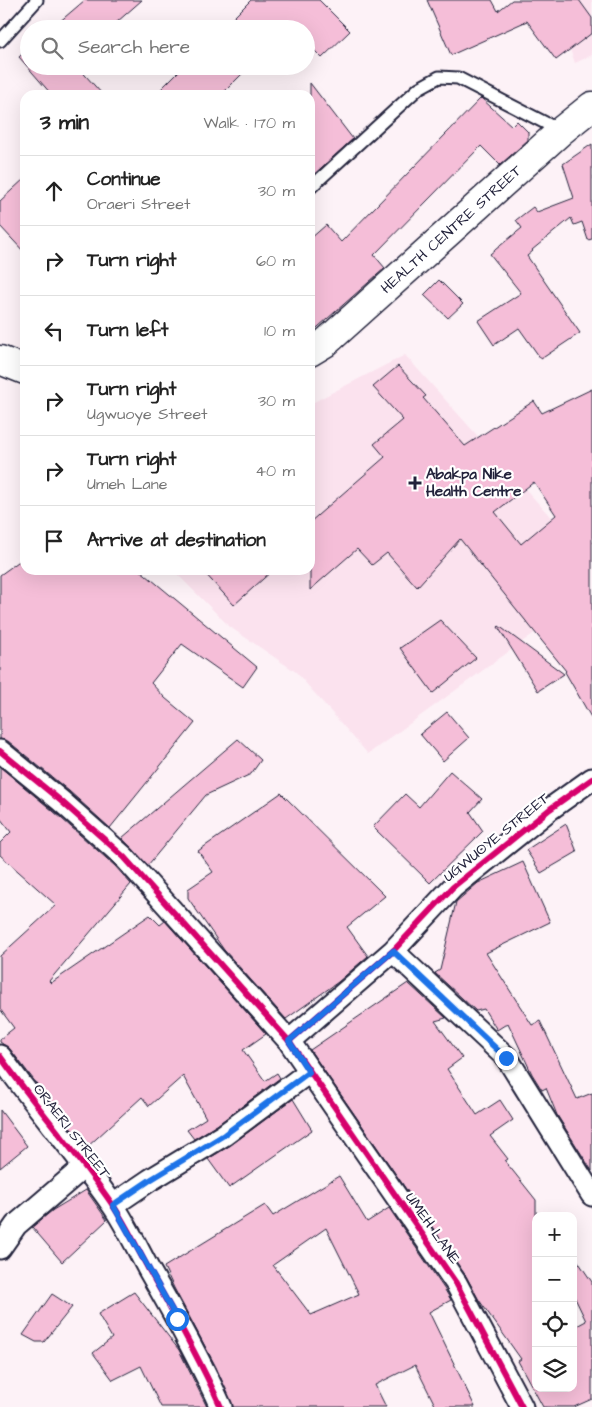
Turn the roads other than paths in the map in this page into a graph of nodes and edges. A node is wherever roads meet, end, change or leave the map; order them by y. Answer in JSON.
{"nodes":[{"id":1,"x":37,"y":0,"type":"edge"},
{"id":2,"x":0,"y":41,"type":"edge"},
{"id":3,"x":592,"y":106,"type":"edge"},
{"id":4,"x":561,"y":131,"type":"junction"},
{"id":5,"x":315,"y":183,"type":"edge"},
{"id":6,"x":315,"y":349,"type":"edge"},
{"id":7,"x":0,"y":360,"type":"edge"},
{"id":8,"x":20,"y":368,"type":"edge"},
{"id":9,"x":0,"y":752,"type":"edge"},
{"id":10,"x":592,"y":779,"type":"edge"},
{"id":11,"x":393,"y":951,"type":"junction"},
{"id":12,"x":289,"y":1041,"type":"junction"},
{"id":13,"x":0,"y":1056,"type":"edge"},
{"id":14,"x":309,"y":1072,"type":"junction"},
{"id":15,"x":85,"y":1166,"type":"junction"},
{"id":16,"x":592,"y":1195,"type":"edge"},
{"id":17,"x":113,"y":1205,"type":"junction"},
{"id":18,"x":0,"y":1248,"type":"edge"},
{"id":19,"x":221,"y":1407,"type":"edge"},
{"id":20,"x":522,"y":1407,"type":"edge"}],
"edges":[{"from":1,"to":2,"type":"lane"},
{"from":3,"to":4,"type":"street","name":"HEALTH CENTRE STREET"},
{"from":4,"to":5,"type":"lane"},
{"from":4,"to":6,"type":"street","name":"HEALTH CENTRE STREET"},
{"from":7,"to":8,"type":"street"},
{"from":9,"to":12,"type":"street","name":"UMEH LANE"},
{"from":10,"to":11,"type":"street","name":"UGWUOYE STREET"},
{"from":11,"to":12,"type":"street","name":"UGWUOYE STREET"},
{"from":11,"to":16,"type":"street"},
{"from":12,"to":14,"type":"street","name":"UMEH LANE"},
{"from":13,"to":15,"type":"street","name":"ORAERI STREET"},
{"from":14,"to":17,"type":"street"},
{"from":14,"to":20,"type":"street","name":"UMEH LANE"},
{"from":15,"to":17,"type":"street","name":"ORAERI STREET"},
{"from":15,"to":18,"type":"street"},
{"from":17,"to":19,"type":"street","name":"ORAERI STREET"}]}
